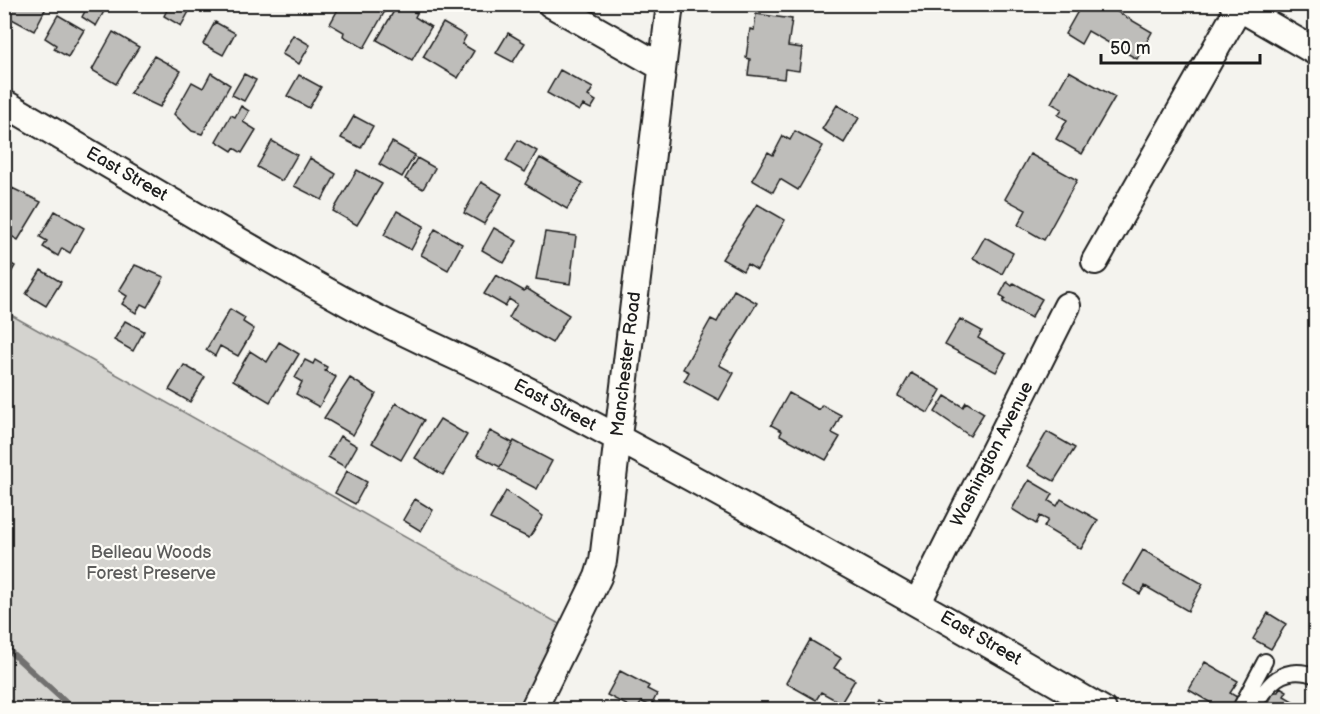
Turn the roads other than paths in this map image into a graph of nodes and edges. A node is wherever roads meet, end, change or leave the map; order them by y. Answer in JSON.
{"nodes":[{"id":1,"x":551,"y":4,"type":"edge"},
{"id":2,"x":670,"y":4,"type":"edge"},
{"id":3,"x":1238,"y":6,"type":"edge"},
{"id":4,"x":1316,"y":52,"type":"edge"},
{"id":5,"x":662,"y":67,"type":"junction"},
{"id":6,"x":4,"y":103,"type":"edge"},
{"id":7,"x":1095,"y":261,"type":"dead end"},
{"id":8,"x":1067,"y":306,"type":"dead end"},
{"id":9,"x":617,"y":438,"type":"junction"},
{"id":10,"x":918,"y":602,"type":"junction"},
{"id":11,"x":1265,"y":661,"type":"dead end"},
{"id":12,"x":1316,"y":676,"type":"edge"},
{"id":13,"x":533,"y":710,"type":"edge"},
{"id":14,"x":1103,"y":710,"type":"edge"},
{"id":15,"x":1239,"y":710,"type":"edge"},
{"id":16,"x":1252,"y":710,"type":"edge"}],
"edges":[{"from":1,"to":5,"type":"street"},
{"from":2,"to":5,"type":"street","name":"Manchester Road"},
{"from":3,"to":4,"type":"street"},
{"from":3,"to":7,"type":"street"},
{"from":5,"to":9,"type":"street","name":"Manchester Road"},
{"from":6,"to":9,"type":"street","name":"East Street"},
{"from":8,"to":10,"type":"street","name":"Washington Avenue"},
{"from":9,"to":10,"type":"street","name":"East Street"},
{"from":9,"to":13,"type":"street","name":"Manchester Road"},
{"from":10,"to":14,"type":"street","name":"East Street"},
{"from":11,"to":15,"type":"lane"},
{"from":12,"to":16,"type":"lane"}]}
